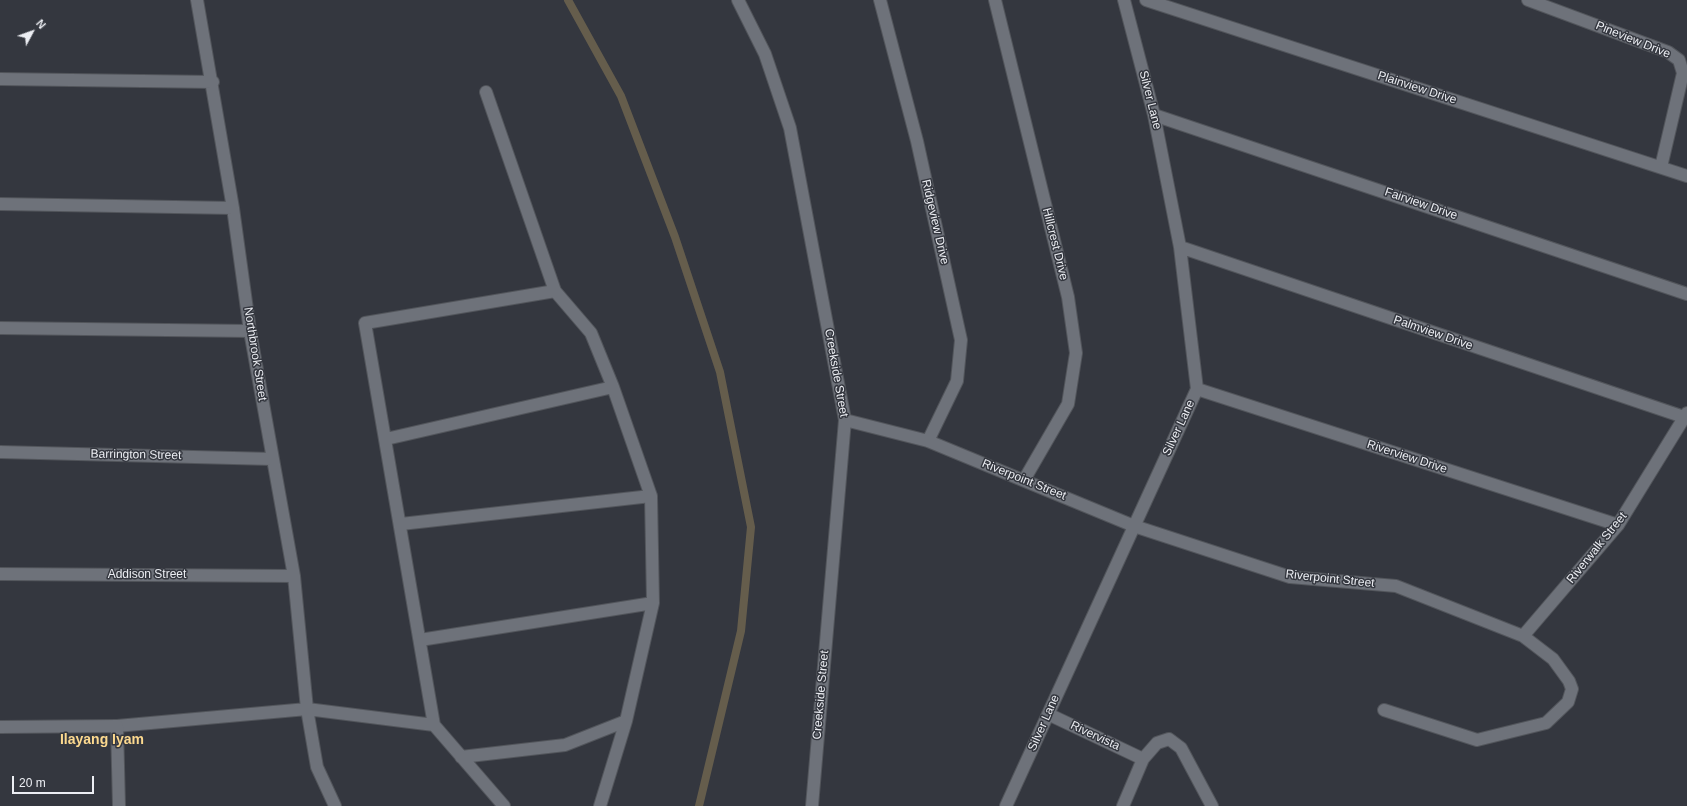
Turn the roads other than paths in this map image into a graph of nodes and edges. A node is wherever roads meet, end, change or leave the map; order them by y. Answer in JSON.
{"nodes":[{"id":1,"x":198,"y":0,"type":"edge"},
{"id":2,"x":738,"y":0,"type":"edge"},
{"id":3,"x":880,"y":0,"type":"edge"},
{"id":4,"x":995,"y":0,"type":"edge"},
{"id":5,"x":1124,"y":0,"type":"edge"},
{"id":6,"x":1146,"y":0,"type":"edge"},
{"id":7,"x":1528,"y":0,"type":"edge"},
{"id":8,"x":0,"y":79,"type":"edge"},
{"id":9,"x":213,"y":82,"type":"junction"},
{"id":10,"x":486,"y":92,"type":"dead end"},
{"id":11,"x":1154,"y":115,"type":"junction"},
{"id":12,"x":1661,"y":167,"type":"junction"},
{"id":13,"x":1687,"y":176,"type":"edge"},
{"id":14,"x":0,"y":204,"type":"edge"},
{"id":15,"x":233,"y":208,"type":"junction"},
{"id":16,"x":1180,"y":247,"type":"junction"},
{"id":17,"x":556,"y":291,"type":"junction"},
{"id":18,"x":1687,"y":294,"type":"edge"},
{"id":19,"x":0,"y":328,"type":"edge"},
{"id":20,"x":250,"y":331,"type":"junction"},
{"id":21,"x":613,"y":387,"type":"junction"},
{"id":22,"x":1197,"y":390,"type":"junction"},
{"id":23,"x":1686,"y":416,"type":"edge"},
{"id":24,"x":845,"y":420,"type":"junction"},
{"id":25,"x":386,"y":439,"type":"junction"},
{"id":26,"x":928,"y":441,"type":"junction"},
{"id":27,"x":0,"y":452,"type":"edge"},
{"id":28,"x":272,"y":459,"type":"junction"},
{"id":29,"x":1024,"y":480,"type":"junction"},
{"id":30,"x":651,"y":496,"type":"junction"},
{"id":31,"x":401,"y":524,"type":"junction"},
{"id":32,"x":1134,"y":526,"type":"junction"},
{"id":33,"x":1618,"y":526,"type":"junction"},
{"id":34,"x":0,"y":574,"type":"edge"},
{"id":35,"x":294,"y":576,"type":"junction"},
{"id":36,"x":653,"y":603,"type":"junction"},
{"id":37,"x":1523,"y":636,"type":"junction"},
{"id":38,"x":420,"y":640,"type":"junction"},
{"id":39,"x":307,"y":709,"type":"junction"},
{"id":40,"x":1384,"y":710,"type":"dead end"},
{"id":41,"x":1048,"y":714,"type":"junction"},
{"id":42,"x":626,"y":721,"type":"junction"},
{"id":43,"x":117,"y":726,"type":"junction"},
{"id":44,"x":434,"y":726,"type":"junction"},
{"id":45,"x":0,"y":727,"type":"edge"},
{"id":46,"x":461,"y":757,"type":"junction"},
{"id":47,"x":1143,"y":759,"type":"junction"},
{"id":48,"x":119,"y":806,"type":"edge"},
{"id":49,"x":335,"y":806,"type":"edge"},
{"id":50,"x":504,"y":806,"type":"edge"},
{"id":51,"x":600,"y":806,"type":"edge"},
{"id":52,"x":812,"y":806,"type":"edge"},
{"id":53,"x":1006,"y":806,"type":"edge"},
{"id":54,"x":1123,"y":806,"type":"edge"},
{"id":55,"x":1212,"y":806,"type":"edge"}],
"edges":[{"from":1,"to":9,"type":"street","name":"Northbrook Street"},
{"from":2,"to":24,"type":"street","name":"Creekside Street"},
{"from":3,"to":26,"type":"street","name":"Ridgeview Drive"},
{"from":4,"to":29,"type":"street","name":"Hillcrest Drive"},
{"from":5,"to":11,"type":"street","name":"Silver Lane"},
{"from":6,"to":12,"type":"street","name":"Plainview Drive"},
{"from":7,"to":12,"type":"street","name":"Pineview Drive"},
{"from":8,"to":9,"type":"street"},
{"from":9,"to":15,"type":"street","name":"Northbrook Street"},
{"from":10,"to":17,"type":"street"},
{"from":11,"to":16,"type":"street","name":"Silver Lane"},
{"from":11,"to":18,"type":"street","name":"Fairview Drive"},
{"from":12,"to":13,"type":"street","name":"Plainview Drive"},
{"from":14,"to":15,"type":"street"},
{"from":15,"to":20,"type":"street","name":"Northbrook Street"},
{"from":16,"to":22,"type":"street","name":"Silver Lane"},
{"from":16,"to":23,"type":"street","name":"Palmview Drive"},
{"from":17,"to":21,"type":"street"},
{"from":17,"to":25,"type":"street"},
{"from":19,"to":20,"type":"street"},
{"from":20,"to":28,"type":"street","name":"Northbrook Street"},
{"from":21,"to":25,"type":"street"},
{"from":21,"to":30,"type":"street"},
{"from":22,"to":32,"type":"street","name":"Silver Lane"},
{"from":22,"to":33,"type":"street","name":"Riverview Drive"},
{"from":23,"to":33,"type":"street","name":"Riverwalk Street"},
{"from":24,"to":26,"type":"street","name":"Riverpoint Street"},
{"from":24,"to":52,"type":"street","name":"Creekside Street"},
{"from":25,"to":31,"type":"street"},
{"from":26,"to":29,"type":"street","name":"Riverpoint Street"},
{"from":27,"to":28,"type":"street","name":"Barrington Street"},
{"from":28,"to":35,"type":"street","name":"Northbrook Street"},
{"from":29,"to":32,"type":"street","name":"Riverpoint Street"},
{"from":30,"to":31,"type":"street"},
{"from":30,"to":36,"type":"street"},
{"from":31,"to":38,"type":"street"},
{"from":32,"to":37,"type":"street","name":"Riverpoint Street"},
{"from":32,"to":41,"type":"street","name":"Silver Lane"},
{"from":33,"to":37,"type":"street","name":"Riverwalk Street"},
{"from":34,"to":35,"type":"street","name":"Addison Street"},
{"from":35,"to":39,"type":"street","name":"Northbrook Street"},
{"from":36,"to":38,"type":"street"},
{"from":36,"to":42,"type":"street"},
{"from":37,"to":40,"type":"street","name":"Riverpoint Street"},
{"from":38,"to":44,"type":"street"},
{"from":39,"to":43,"type":"street"},
{"from":39,"to":44,"type":"street"},
{"from":39,"to":49,"type":"street","name":"Northbrook Street"},
{"from":41,"to":47,"type":"street","name":"Rivervista"},
{"from":41,"to":53,"type":"street","name":"Silver Lane"},
{"from":42,"to":46,"type":"street"},
{"from":42,"to":51,"type":"street"},
{"from":43,"to":45,"type":"street"},
{"from":43,"to":48,"type":"street"},
{"from":44,"to":46,"type":"street"},
{"from":46,"to":50,"type":"street"},
{"from":47,"to":54,"type":"street"},
{"from":47,"to":55,"type":"street"}]}
